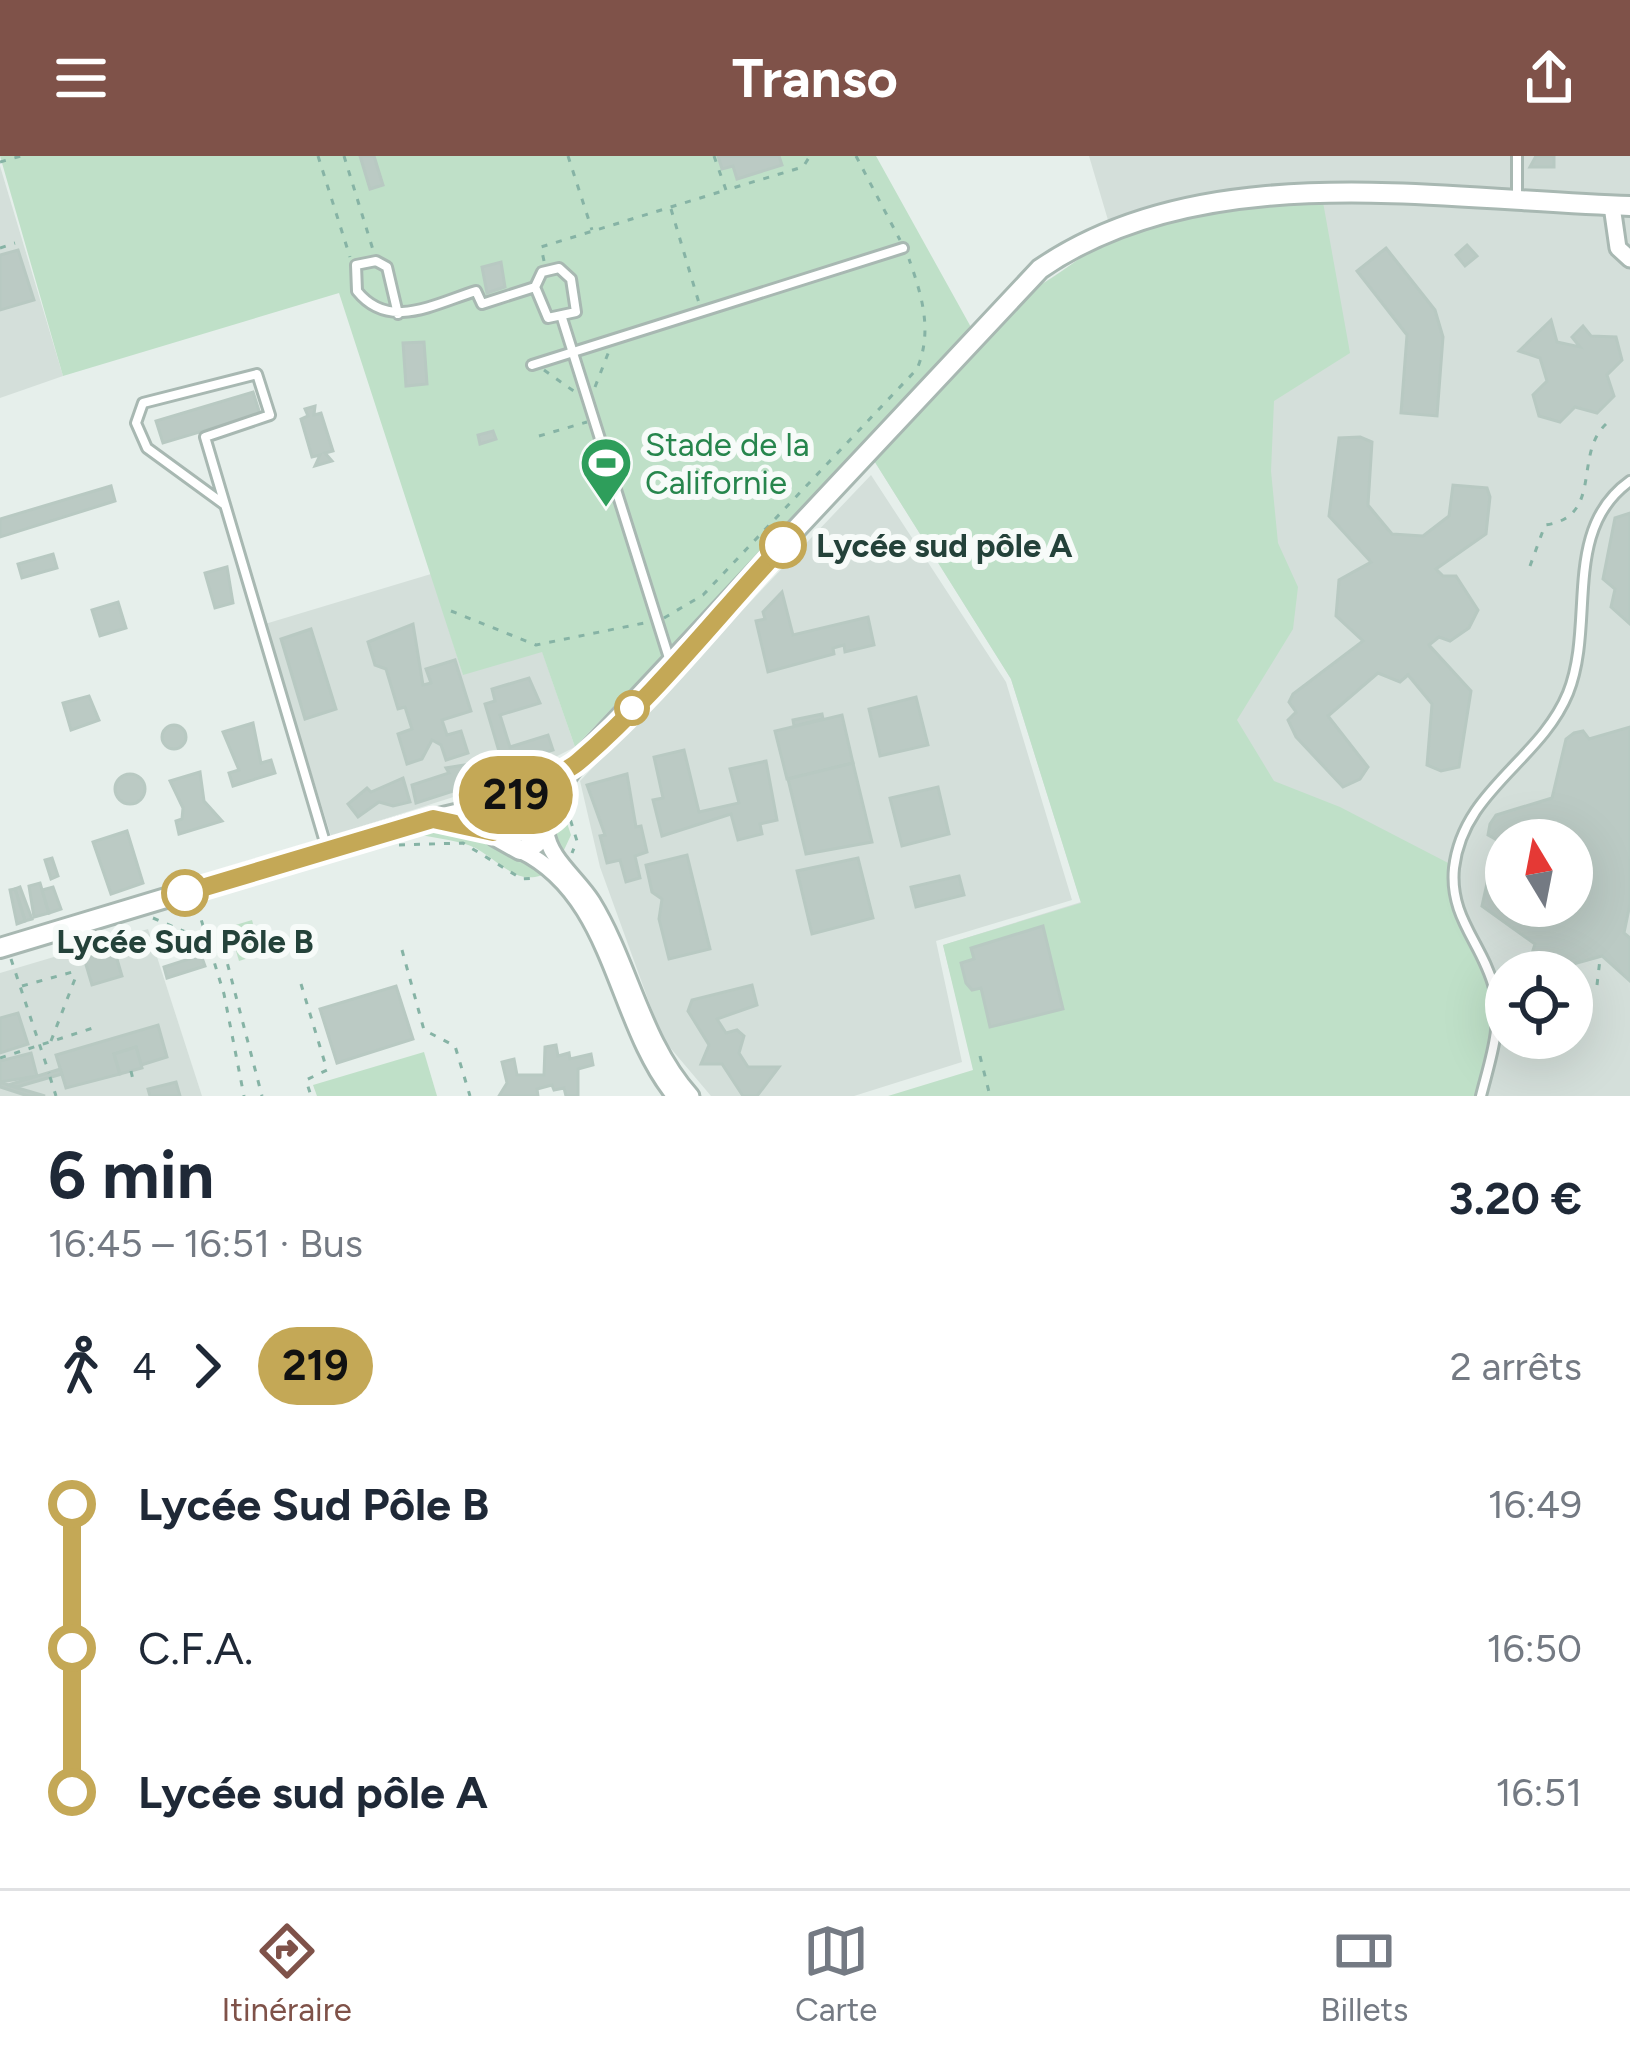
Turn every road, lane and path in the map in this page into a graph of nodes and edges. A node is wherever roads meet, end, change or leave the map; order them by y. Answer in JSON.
{"nodes":[{"id":1,"x":21,"y":156,"type":"edge"},
{"id":2,"x":318,"y":156,"type":"edge"},
{"id":3,"x":344,"y":156,"type":"edge"},
{"id":4,"x":568,"y":156,"type":"edge"},
{"id":5,"x":714,"y":156,"type":"edge"},
{"id":6,"x":810,"y":156,"type":"edge"},
{"id":7,"x":856,"y":156,"type":"edge"},
{"id":8,"x":1517,"y":156,"type":"edge"},
{"id":9,"x":0,"y":163,"type":"edge"},
{"id":10,"x":726,"y":190,"type":"junction"},
{"id":11,"x":1516,"y":197,"type":"junction"},
{"id":12,"x":1621,"y":206,"type":"edge"},
{"id":13,"x":670,"y":207,"type":"junction"},
{"id":14,"x":592,"y":231,"type":"junction"},
{"id":15,"x":15,"y":243,"type":"dead end"},
{"id":16,"x":0,"y":248,"type":"edge"},
{"id":17,"x":904,"y":248,"type":"junction"},
{"id":18,"x":1630,"y":259,"type":"edge"},
{"id":19,"x":376,"y":261,"type":"junction"},
{"id":20,"x":356,"y":265,"type":"junction"},
{"id":21,"x":547,"y":271,"type":"junction"},
{"id":22,"x":535,"y":287,"type":"junction"},
{"id":23,"x":702,"y":311,"type":"junction"},
{"id":24,"x":398,"y":314,"type":"junction"},
{"id":25,"x":562,"y":318,"type":"junction"},
{"id":26,"x":572,"y":351,"type":"junction"},
{"id":27,"x":532,"y":364,"type":"dead end"},
{"id":28,"x":594,"y":420,"type":"junction"},
{"id":29,"x":1606,"y":424,"type":"dead end"},
{"id":30,"x":539,"y":436,"type":"dead end"},
{"id":31,"x":1630,"y":481,"type":"edge"},
{"id":32,"x":225,"y":505,"type":"junction"},
{"id":33,"x":1530,"y":566,"type":"dead end"},
{"id":34,"x":452,"y":611,"type":"dead end"},
{"id":35,"x":658,"y":620,"type":"junction"},
{"id":36,"x":672,"y":665,"type":"junction"},
{"id":37,"x":574,"y":765,"type":"junction"},
{"id":38,"x":564,"y":792,"type":"dead end"},
{"id":39,"x":523,"y":795,"type":"junction"},
{"id":40,"x":498,"y":805,"type":"junction"},
{"id":41,"x":543,"y":809,"type":"junction"},
{"id":42,"x":433,"y":819,"type":"junction"},
{"id":43,"x":545,"y":831,"type":"junction"},
{"id":44,"x":493,"y":832,"type":"junction"},
{"id":45,"x":398,"y":845,"type":"dead end"},
{"id":46,"x":520,"y":850,"type":"junction"},
{"id":47,"x":328,"y":851,"type":"junction"},
{"id":48,"x":556,"y":867,"type":"junction"},
{"id":49,"x":215,"y":900,"type":"dead end"},
{"id":50,"x":175,"y":912,"type":"dead end"},
{"id":51,"x":153,"y":918,"type":"junction"},
{"id":52,"x":136,"y":923,"type":"dead end"},
{"id":53,"x":208,"y":942,"type":"junction"},
{"id":54,"x":3,"y":947,"type":"edge"},
{"id":55,"x":402,"y":950,"type":"dead end"},
{"id":56,"x":1600,"y":958,"type":"dead end"},
{"id":57,"x":301,"y":984,"type":"dead end"},
{"id":58,"x":1597,"y":985,"type":"dead end"},
{"id":59,"x":22,"y":986,"type":"junction"},
{"id":60,"x":34,"y":1024,"type":"junction"},
{"id":61,"x":23,"y":1027,"type":"dead end"},
{"id":62,"x":96,"y":1027,"type":"dead end"},
{"id":63,"x":50,"y":1043,"type":"junction"},
{"id":64,"x":40,"y":1046,"type":"junction"},
{"id":65,"x":980,"y":1056,"type":"dead end"},
{"id":66,"x":0,"y":1058,"type":"edge"},
{"id":67,"x":131,"y":1071,"type":"dead end"},
{"id":68,"x":134,"y":1084,"type":"dead end"},
{"id":69,"x":56,"y":1096,"type":"edge"},
{"id":70,"x":244,"y":1096,"type":"edge"},
{"id":71,"x":262,"y":1096,"type":"edge"},
{"id":72,"x":310,"y":1096,"type":"edge"},
{"id":73,"x":470,"y":1096,"type":"edge"},
{"id":74,"x":675,"y":1096,"type":"edge"},
{"id":75,"x":692,"y":1096,"type":"edge"},
{"id":76,"x":990,"y":1096,"type":"edge"},
{"id":77,"x":1481,"y":1096,"type":"edge"}],
"edges":[{"from":1,"to":9,"type":"path"},
{"from":2,"to":20,"type":"path"},
{"from":3,"to":19,"type":"path"},
{"from":4,"to":14,"type":"path"},
{"from":5,"to":10,"type":"path"},
{"from":6,"to":10,"type":"path"},
{"from":7,"to":17,"type":"path"},
{"from":8,"to":11,"type":"lane"},
{"from":10,"to":13,"type":"path"},
{"from":11,"to":12,"type":"street"},
{"from":11,"to":36,"type":"street"},
{"from":12,"to":18,"type":"street"},
{"from":13,"to":14,"type":"path"},
{"from":13,"to":23,"type":"path"},
{"from":14,"to":21,"type":"path"},
{"from":15,"to":16,"type":"path"},
{"from":17,"to":23,"type":"lane"},
{"from":17,"to":35,"type":"path"},
{"from":19,"to":20,"type":"lane"},
{"from":19,"to":24,"type":"lane"},
{"from":20,"to":24,"type":"lane"},
{"from":21,"to":22,"type":"lane"},
{"from":21,"to":25,"type":"lane"},
{"from":22,"to":24,"type":"lane"},
{"from":22,"to":25,"type":"lane"},
{"from":23,"to":26,"type":"lane"},
{"from":25,"to":26,"type":"lane"},
{"from":26,"to":27,"type":"lane"},
{"from":26,"to":28,"type":"lane"},
{"from":28,"to":30,"type":"path"},
{"from":28,"to":35,"type":"lane"},
{"from":29,"to":33,"type":"path"},
{"from":31,"to":77,"type":"lane"},
{"from":32,"to":32,"type":"lane"},
{"from":32,"to":47,"type":"lane"},
{"from":34,"to":35,"type":"path"},
{"from":35,"to":36,"type":"lane"},
{"from":36,"to":37,"type":"street"},
{"from":37,"to":39,"type":"street"},
{"from":37,"to":41,"type":"street"},
{"from":38,"to":48,"type":"path"},
{"from":39,"to":40,"type":"street"},
{"from":39,"to":41,"type":"street"},
{"from":40,"to":42,"type":"street"},
{"from":40,"to":44,"type":"street"},
{"from":41,"to":43,"type":"street"},
{"from":42,"to":44,"type":"street"},
{"from":42,"to":47,"type":"street"},
{"from":43,"to":46,"type":"street"},
{"from":43,"to":48,"type":"street"},
{"from":44,"to":46,"type":"street"},
{"from":45,"to":48,"type":"path"},
{"from":46,"to":48,"type":"street"},
{"from":47,"to":54,"type":"street"},
{"from":48,"to":74,"type":"street"},
{"from":48,"to":75,"type":"street"},
{"from":49,"to":53,"type":"path"},
{"from":50,"to":51,"type":"path"},
{"from":51,"to":52,"type":"path"},
{"from":51,"to":53,"type":"path"},
{"from":53,"to":70,"type":"path"},
{"from":53,"to":71,"type":"path"},
{"from":54,"to":59,"type":"path"},
{"from":55,"to":73,"type":"path"},
{"from":56,"to":58,"type":"path"},
{"from":57,"to":72,"type":"path"},
{"from":59,"to":60,"type":"path"},
{"from":59,"to":63,"type":"path"},
{"from":60,"to":61,"type":"path"},
{"from":60,"to":64,"type":"path"},
{"from":62,"to":63,"type":"path"},
{"from":63,"to":64,"type":"path"},
{"from":64,"to":66,"type":"path"},
{"from":64,"to":69,"type":"path"},
{"from":65,"to":76,"type":"path"},
{"from":67,"to":68,"type":"path"}]}
